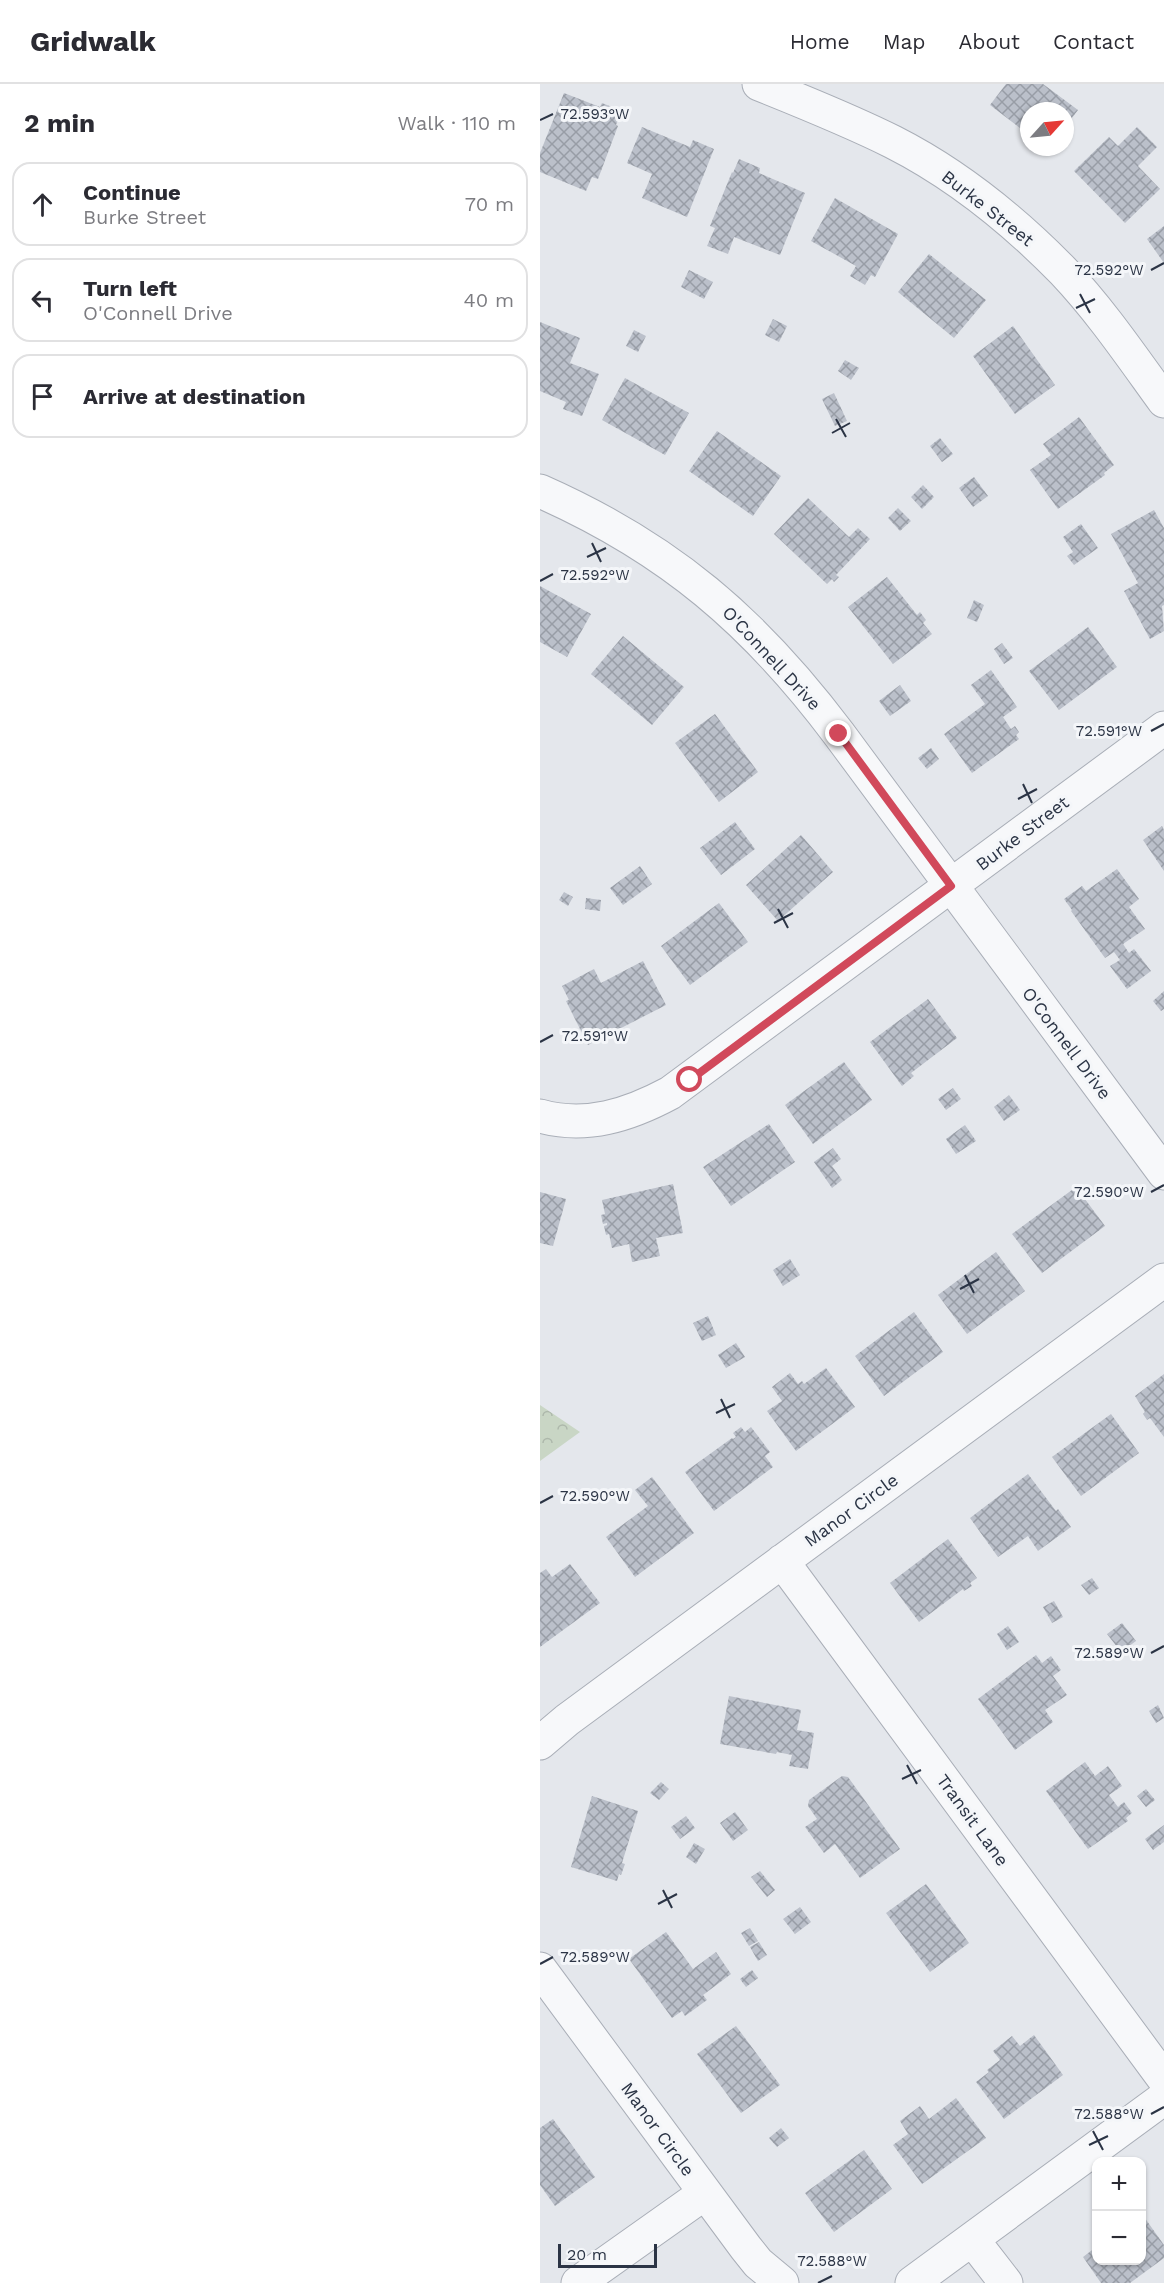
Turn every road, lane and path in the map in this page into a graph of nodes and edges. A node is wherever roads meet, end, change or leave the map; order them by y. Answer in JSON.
{"nodes":[{"id":1,"x":759,"y":84,"type":"edge"},
{"id":2,"x":1164,"y":401,"type":"edge"},
{"id":3,"x":540,"y":491,"type":"edge"},
{"id":4,"x":1164,"y":728,"type":"edge"},
{"id":5,"x":951,"y":886,"type":"junction"},
{"id":6,"x":540,"y":1116,"type":"edge"},
{"id":7,"x":1164,"y":1173,"type":"edge"},
{"id":8,"x":1164,"y":1280,"type":"edge"},
{"id":9,"x":782,"y":1562,"type":"junction"},
{"id":10,"x":540,"y":1743,"type":"edge"},
{"id":11,"x":540,"y":1969,"type":"edge"},
{"id":12,"x":1164,"y":2079,"type":"edge"},
{"id":13,"x":1164,"y":2098,"type":"edge"},
{"id":14,"x":705,"y":2193,"type":"junction"},
{"id":15,"x":972,"y":2239,"type":"junction"},
{"id":16,"x":578,"y":2283,"type":"edge"},
{"id":17,"x":782,"y":2283,"type":"edge"},
{"id":18,"x":912,"y":2283,"type":"edge"},
{"id":19,"x":1006,"y":2283,"type":"edge"}],
"edges":[{"from":1,"to":2,"type":"street","name":"Burke Street"},
{"from":3,"to":5,"type":"street","name":"O'Connell Drive"},
{"from":4,"to":5,"type":"street","name":"Burke Street"},
{"from":5,"to":6,"type":"street","name":"Burke Street"},
{"from":5,"to":7,"type":"street","name":"O'Connell Drive"},
{"from":8,"to":9,"type":"street","name":"Manor Circle"},
{"from":9,"to":10,"type":"street","name":"Manor Circle"},
{"from":9,"to":12,"type":"street","name":"Transit Lane"},
{"from":11,"to":14,"type":"street","name":"Manor Circle"},
{"from":13,"to":15,"type":"street"},
{"from":14,"to":16,"type":"street"},
{"from":14,"to":17,"type":"street","name":"Manor Circle"},
{"from":15,"to":18,"type":"street"},
{"from":15,"to":19,"type":"street"}]}
